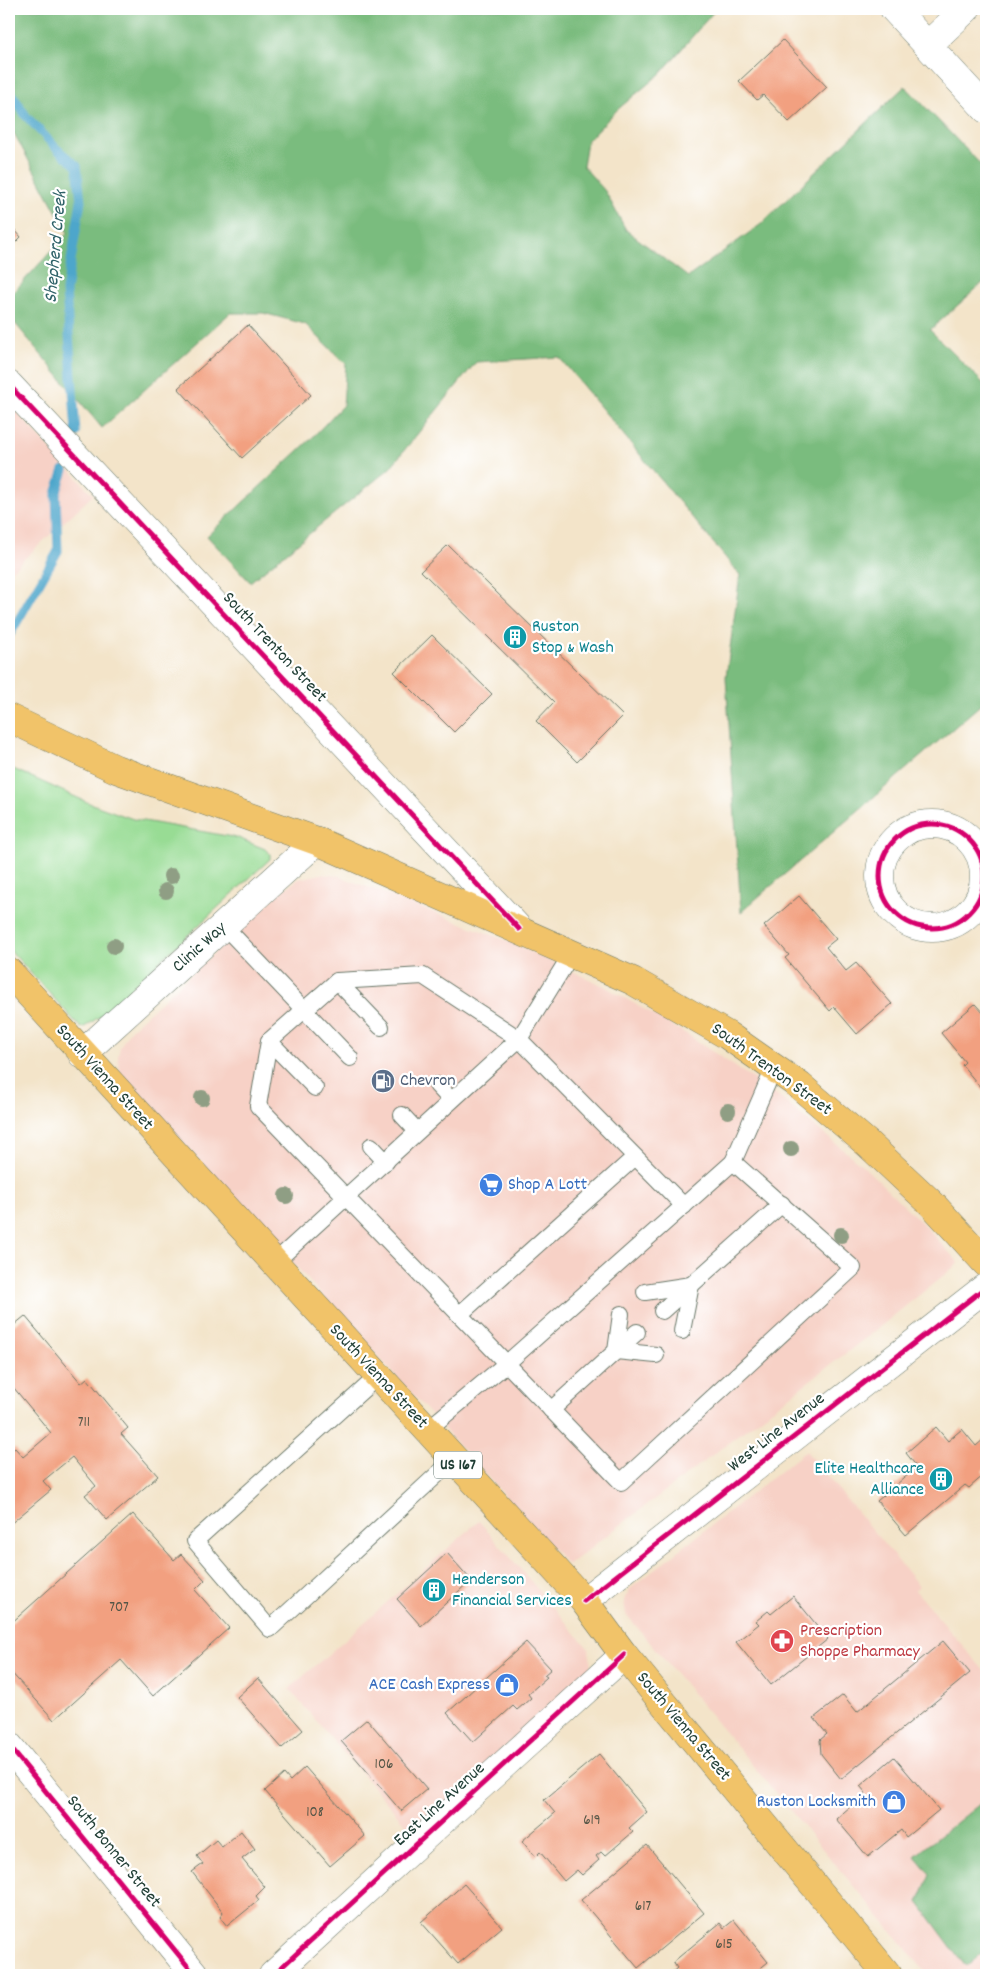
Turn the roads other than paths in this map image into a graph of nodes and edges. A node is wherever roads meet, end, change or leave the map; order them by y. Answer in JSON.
{"nodes":[{"id":1,"x":894,"y":9,"type":"edge"},
{"id":2,"x":966,"y":9,"type":"edge"},
{"id":3,"x":928,"y":45,"type":"junction"},
{"id":4,"x":986,"y":109,"type":"edge"},
{"id":5,"x":9,"y":385,"type":"edge"},
{"id":6,"x":9,"y":718,"type":"edge"},
{"id":7,"x":317,"y":841,"type":"junction"},
{"id":8,"x":224,"y":926,"type":"junction"},
{"id":9,"x":519,"y":929,"type":"junction"},
{"id":10,"x":572,"y":953,"type":"junction"},
{"id":11,"x":9,"y":972,"type":"edge"},
{"id":12,"x":337,"y":981,"type":"junction"},
{"id":13,"x":304,"y":1008,"type":"junction"},
{"id":14,"x":382,"y":1027,"type":"dead end"},
{"id":15,"x":519,"y":1039,"type":"junction"},
{"id":16,"x":269,"y":1041,"type":"junction"},
{"id":17,"x":82,"y":1054,"type":"junction"},
{"id":18,"x":350,"y":1058,"type":"dead end"},
{"id":19,"x":774,"y":1068,"type":"junction"},
{"id":20,"x":436,"y":1085,"type":"dead end"},
{"id":21,"x":315,"y":1088,"type":"dead end"},
{"id":22,"x":451,"y":1100,"type":"junction"},
{"id":23,"x":402,"y":1115,"type":"dead end"},
{"id":24,"x":417,"y":1131,"type":"junction"},
{"id":25,"x":371,"y":1146,"type":"dead end"},
{"id":26,"x":636,"y":1157,"type":"junction"},
{"id":27,"x":386,"y":1162,"type":"junction"},
{"id":28,"x":733,"y":1162,"type":"junction"},
{"id":29,"x":345,"y":1197,"type":"junction"},
{"id":30,"x":782,"y":1204,"type":"junction"},
{"id":31,"x":684,"y":1206,"type":"junction"},
{"id":32,"x":274,"y":1263,"type":"junction"},
{"id":33,"x":986,"y":1263,"type":"edge"},
{"id":34,"x":691,"y":1284,"type":"junction"},
{"id":35,"x":986,"y":1287,"type":"edge"},
{"id":36,"x":645,"y":1292,"type":"dead end"},
{"id":37,"x":662,"y":1311,"type":"dead end"},
{"id":38,"x":621,"y":1314,"type":"dead end"},
{"id":39,"x":459,"y":1315,"type":"junction"},
{"id":40,"x":682,"y":1331,"type":"dead end"},
{"id":41,"x":638,"y":1332,"type":"dead end"},
{"id":42,"x":616,"y":1351,"type":"junction"},
{"id":43,"x":656,"y":1355,"type":"dead end"},
{"id":44,"x":506,"y":1364,"type":"junction"},
{"id":45,"x":377,"y":1377,"type":"junction"},
{"id":46,"x":551,"y":1410,"type":"junction"},
{"id":47,"x":427,"y":1430,"type":"junction"},
{"id":48,"x":453,"y":1460,"type":"junction"},
{"id":49,"x":584,"y":1601,"type":"junction"},
{"id":50,"x":624,"y":1655,"type":"junction"},
{"id":51,"x":9,"y":1746,"type":"edge"},
{"id":52,"x":195,"y":1975,"type":"edge"},
{"id":53,"x":273,"y":1975,"type":"edge"},
{"id":54,"x":888,"y":1975,"type":"edge"}],
"edges":[{"from":1,"to":3,"type":"street"},
{"from":2,"to":3,"type":"street"},
{"from":3,"to":4,"type":"street"},
{"from":5,"to":9,"type":"street","name":"South Trenton Street"},
{"from":6,"to":7,"type":"highway","name":"South Trenton Street"},
{"from":7,"to":8,"type":"street","name":"Clinic Way"},
{"from":7,"to":9,"type":"highway","name":"South Trenton Street"},
{"from":8,"to":13,"type":"lane"},
{"from":8,"to":17,"type":"street","name":"Clinic Way"},
{"from":9,"to":10,"type":"highway","name":"South Trenton Street"},
{"from":10,"to":15,"type":"lane"},
{"from":10,"to":19,"type":"highway","name":"South Trenton Street"},
{"from":11,"to":17,"type":"highway","name":"South Vienna Street","number":"US 167"},
{"from":12,"to":13,"type":"lane"},
{"from":12,"to":14,"type":"lane"},
{"from":12,"to":15,"type":"lane"},
{"from":13,"to":16,"type":"lane"},
{"from":13,"to":18,"type":"lane"},
{"from":15,"to":22,"type":"lane"},
{"from":15,"to":26,"type":"lane"},
{"from":16,"to":21,"type":"lane"},
{"from":16,"to":29,"type":"lane"},
{"from":17,"to":32,"type":"highway","name":"South Vienna Street","number":"US 167"},
{"from":19,"to":28,"type":"lane"},
{"from":19,"to":33,"type":"highway","name":"South Trenton Street"},
{"from":20,"to":22,"type":"lane"},
{"from":22,"to":24,"type":"lane"},
{"from":23,"to":24,"type":"lane"},
{"from":24,"to":27,"type":"lane"},
{"from":25,"to":27,"type":"lane"},
{"from":26,"to":31,"type":"lane"},
{"from":26,"to":39,"type":"lane"},
{"from":27,"to":29,"type":"lane"},
{"from":28,"to":30,"type":"lane"},
{"from":28,"to":31,"type":"lane"},
{"from":29,"to":32,"type":"lane"},
{"from":29,"to":39,"type":"lane"},
{"from":30,"to":34,"type":"lane"},
{"from":30,"to":46,"type":"lane"},
{"from":31,"to":44,"type":"lane"},
{"from":32,"to":45,"type":"highway","name":"South Vienna Street","number":"US 167"},
{"from":34,"to":36,"type":"lane"},
{"from":34,"to":37,"type":"lane"},
{"from":34,"to":40,"type":"lane"},
{"from":35,"to":49,"type":"street","name":"West Line Avenue"},
{"from":38,"to":42,"type":"lane"},
{"from":39,"to":44,"type":"lane"},
{"from":41,"to":42,"type":"lane"},
{"from":42,"to":43,"type":"lane"},
{"from":42,"to":46,"type":"lane"},
{"from":44,"to":46,"type":"lane"},
{"from":44,"to":47,"type":"lane"},
{"from":45,"to":47,"type":"highway","name":"South Vienna Street","number":"US 167"},
{"from":45,"to":48,"type":"lane"},
{"from":47,"to":48,"type":"highway","name":"South Vienna Street","number":"US 167"},
{"from":48,"to":49,"type":"highway","name":"South Vienna Street","number":"US 167"},
{"from":49,"to":50,"type":"highway","name":"South Vienna Street","number":"US 167"},
{"from":50,"to":53,"type":"street","name":"East Line Avenue"},
{"from":50,"to":54,"type":"highway","name":"South Vienna Street","number":"US 167"},
{"from":51,"to":52,"type":"street","name":"South Bonner Street"}]}
